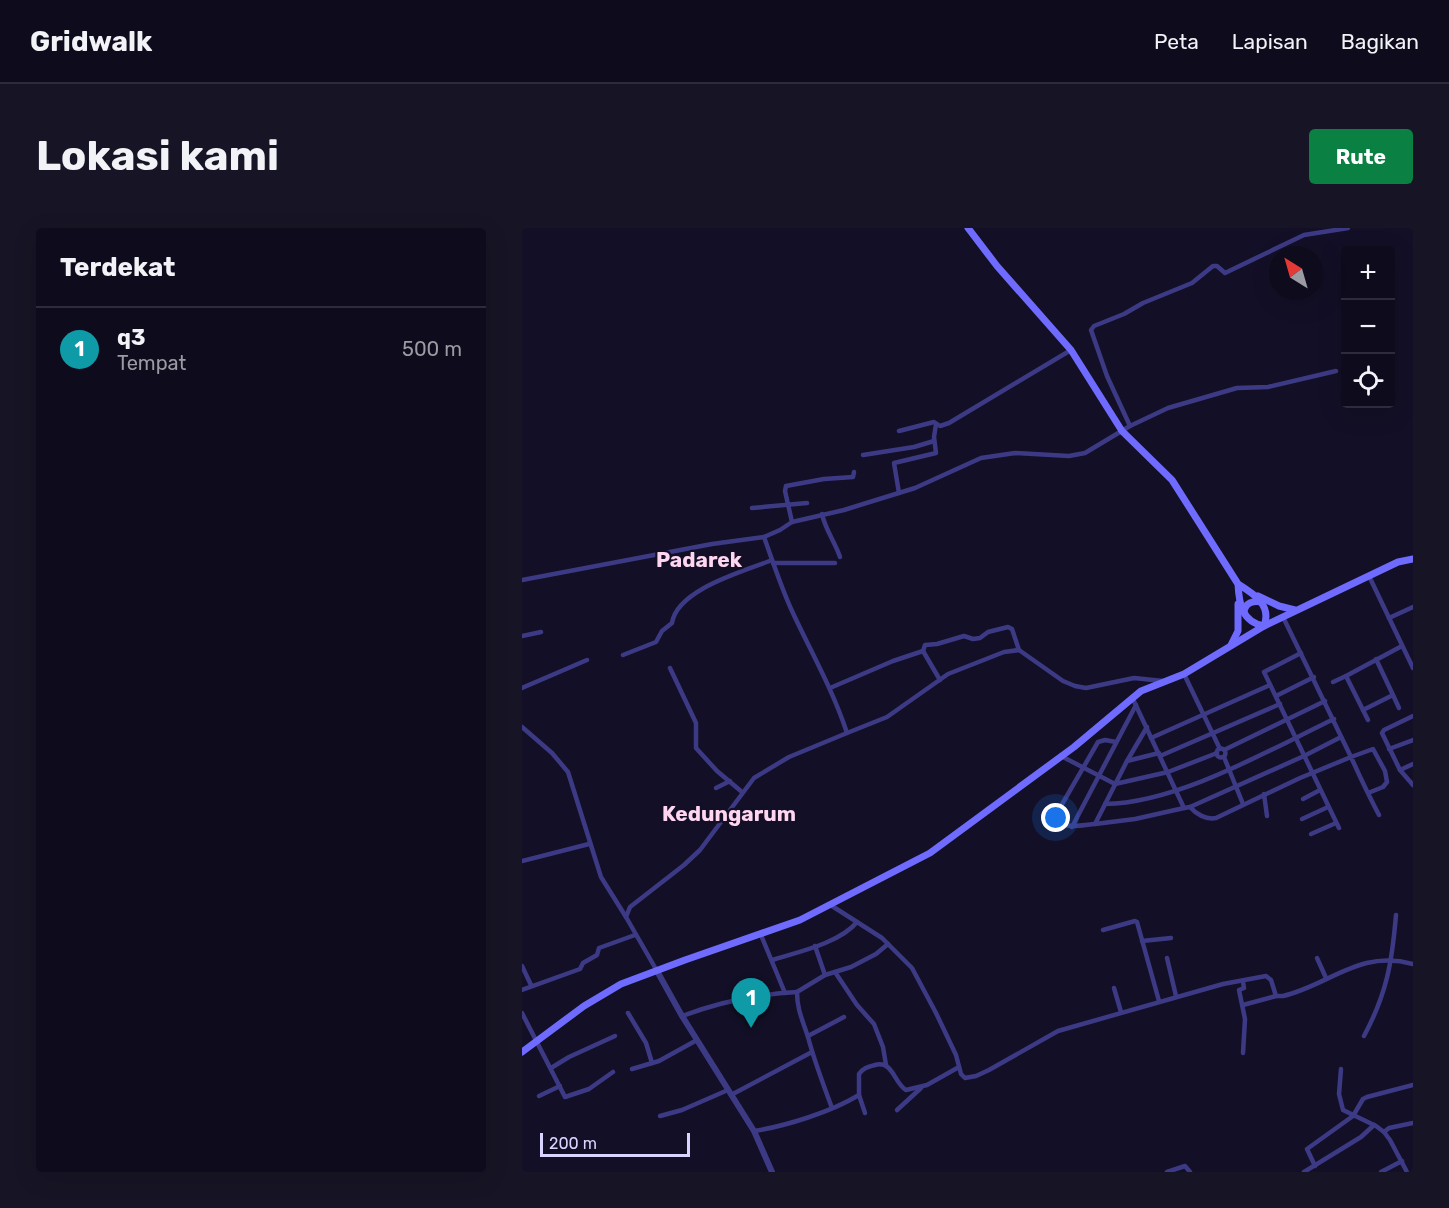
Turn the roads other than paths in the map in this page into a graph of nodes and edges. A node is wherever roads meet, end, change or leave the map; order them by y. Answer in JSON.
{"nodes":[{"id":1,"x":968,"y":228,"type":"edge"},
{"id":2,"x":1348,"y":228,"type":"edge"},
{"id":3,"x":1071,"y":350,"type":"junction"},
{"id":4,"x":1336,"y":370,"type":"dead end"},
{"id":5,"x":936,"y":424,"type":"junction"},
{"id":6,"x":1130,"y":426,"type":"junction"},
{"id":7,"x":899,"y":431,"type":"dead end"},
{"id":8,"x":1122,"y":431,"type":"junction"},
{"id":9,"x":934,"y":441,"type":"junction"},
{"id":10,"x":863,"y":455,"type":"dead end"},
{"id":11,"x":854,"y":472,"type":"dead end"},
{"id":12,"x":899,"y":493,"type":"junction"},
{"id":13,"x":807,"y":503,"type":"dead end"},
{"id":14,"x":788,"y":506,"type":"junction"},
{"id":15,"x":752,"y":508,"type":"dead end"},
{"id":16,"x":822,"y":514,"type":"junction"},
{"id":17,"x":792,"y":522,"type":"junction"},
{"id":18,"x":764,"y":537,"type":"junction"},
{"id":19,"x":840,"y":557,"type":"dead end"},
{"id":20,"x":1413,"y":559,"type":"edge"},
{"id":21,"x":773,"y":562,"type":"junction"},
{"id":22,"x":835,"y":563,"type":"dead end"},
{"id":23,"x":1369,"y":576,"type":"junction"},
{"id":24,"x":522,"y":580,"type":"edge"},
{"id":25,"x":1238,"y":584,"type":"junction"},
{"id":26,"x":1251,"y":592,"type":"junction"},
{"id":27,"x":1238,"y":599,"type":"junction"},
{"id":28,"x":1262,"y":602,"type":"junction"},
{"id":29,"x":1413,"y":607,"type":"edge"},
{"id":30,"x":1296,"y":610,"type":"junction"},
{"id":31,"x":1244,"y":614,"type":"junction"},
{"id":32,"x":1283,"y":617,"type":"junction"},
{"id":33,"x":1389,"y":618,"type":"junction"},
{"id":34,"x":1264,"y":626,"type":"junction"},
{"id":35,"x":541,"y":632,"type":"dead end"},
{"id":36,"x":522,"y":636,"type":"edge"},
{"id":37,"x":1402,"y":646,"type":"junction"},
{"id":38,"x":1229,"y":647,"type":"junction"},
{"id":39,"x":1019,"y":650,"type":"junction"},
{"id":40,"x":923,"y":651,"type":"junction"},
{"id":41,"x":1301,"y":653,"type":"junction"},
{"id":42,"x":623,"y":655,"type":"dead end"},
{"id":43,"x":1411,"y":657,"type":"edge"},
{"id":44,"x":587,"y":660,"type":"dead end"},
{"id":45,"x":1376,"y":660,"type":"junction"},
{"id":46,"x":670,"y":668,"type":"dead end"},
{"id":47,"x":1413,"y":668,"type":"edge"},
{"id":48,"x":1184,"y":674,"type":"junction"},
{"id":49,"x":1346,"y":676,"type":"junction"},
{"id":50,"x":1314,"y":677,"type":"junction"},
{"id":51,"x":940,"y":680,"type":"junction"},
{"id":52,"x":1163,"y":681,"type":"junction"},
{"id":53,"x":1333,"y":682,"type":"dead end"},
{"id":54,"x":1270,"y":685,"type":"junction"},
{"id":55,"x":522,"y":688,"type":"edge"},
{"id":56,"x":831,"y":688,"type":"junction"},
{"id":57,"x":1393,"y":695,"type":"junction"},
{"id":58,"x":1276,"y":696,"type":"junction"},
{"id":59,"x":1132,"y":697,"type":"junction"},
{"id":60,"x":1325,"y":701,"type":"junction"},
{"id":61,"x":1280,"y":704,"type":"junction"},
{"id":62,"x":1136,"y":705,"type":"junction"},
{"id":63,"x":1399,"y":708,"type":"dead end"},
{"id":64,"x":1363,"y":710,"type":"junction"},
{"id":65,"x":1203,"y":716,"type":"junction"},
{"id":66,"x":1413,"y":716,"type":"edge"},
{"id":67,"x":1334,"y":719,"type":"junction"},
{"id":68,"x":1287,"y":720,"type":"junction"},
{"id":69,"x":1368,"y":720,"type":"dead end"},
{"id":70,"x":522,"y":727,"type":"edge"},
{"id":71,"x":1147,"y":727,"type":"junction"},
{"id":72,"x":847,"y":733,"type":"junction"},
{"id":73,"x":1212,"y":734,"type":"junction"},
{"id":74,"x":1341,"y":737,"type":"junction"},
{"id":75,"x":1152,"y":738,"type":"junction"},
{"id":76,"x":1294,"y":738,"type":"junction"},
{"id":77,"x":1413,"y":740,"type":"edge"},
{"id":78,"x":1116,"y":742,"type":"junction"},
{"id":79,"x":1389,"y":749,"type":"junction"},
{"id":80,"x":1220,"y":750,"type":"junction"},
{"id":81,"x":1160,"y":755,"type":"junction"},
{"id":82,"x":1061,"y":756,"type":"junction"},
{"id":83,"x":1304,"y":756,"type":"junction"},
{"id":84,"x":1351,"y":757,"type":"junction"},
{"id":85,"x":1126,"y":762,"type":"junction"},
{"id":86,"x":1413,"y":764,"type":"edge"},
{"id":87,"x":1083,"y":767,"type":"junction"},
{"id":88,"x":1228,"y":769,"type":"junction"},
{"id":89,"x":1400,"y":770,"type":"junction"},
{"id":90,"x":1168,"y":772,"type":"junction"},
{"id":91,"x":1312,"y":773,"type":"junction"},
{"id":92,"x":1098,"y":776,"type":"junction"},
{"id":93,"x":730,"y":781,"type":"junction"},
{"id":94,"x":1115,"y":784,"type":"junction"},
{"id":95,"x":1413,"y":785,"type":"edge"},
{"id":96,"x":1235,"y":787,"type":"junction"},
{"id":97,"x":716,"y":788,"type":"dead end"},
{"id":98,"x":1320,"y":790,"type":"junction"},
{"id":99,"x":1176,"y":791,"type":"junction"},
{"id":100,"x":742,"y":792,"type":"junction"},
{"id":101,"x":1368,"y":793,"type":"junction"},
{"id":102,"x":1264,"y":795,"type":"junction"},
{"id":103,"x":1303,"y":799,"type":"dead end"},
{"id":104,"x":1105,"y":804,"type":"junction"},
{"id":105,"x":1243,"y":804,"type":"junction"},
{"id":106,"x":1187,"y":807,"type":"junction"},
{"id":107,"x":1328,"y":807,"type":"junction"},
{"id":108,"x":1379,"y":815,"type":"dead end"},
{"id":109,"x":1267,"y":816,"type":"dead end"},
{"id":110,"x":1302,"y":819,"type":"dead end"},
{"id":111,"x":1095,"y":824,"type":"junction"},
{"id":112,"x":1072,"y":827,"type":"junction"},
{"id":113,"x":1311,"y":834,"type":"dead end"},
{"id":114,"x":589,"y":844,"type":"junction"},
{"id":115,"x":522,"y":861,"type":"edge"},
{"id":116,"x":832,"y":906,"type":"junction"},
{"id":117,"x":1396,"y":915,"type":"dead end"},
{"id":118,"x":626,"y":917,"type":"junction"},
{"id":119,"x":857,"y":922,"type":"junction"},
{"id":120,"x":1103,"y":930,"type":"dead end"},
{"id":121,"x":635,"y":935,"type":"junction"},
{"id":122,"x":761,"y":935,"type":"junction"},
{"id":123,"x":1171,"y":938,"type":"dead end"},
{"id":124,"x":1142,"y":941,"type":"junction"},
{"id":125,"x":888,"y":944,"type":"junction"},
{"id":126,"x":815,"y":946,"type":"junction"},
{"id":127,"x":1167,"y":958,"type":"dead end"},
{"id":128,"x":1317,"y":958,"type":"dead end"},
{"id":129,"x":772,"y":960,"type":"junction"},
{"id":130,"x":1391,"y":960,"type":"junction"},
{"id":131,"x":1413,"y":963,"type":"edge"},
{"id":132,"x":522,"y":966,"type":"edge"},
{"id":133,"x":657,"y":971,"type":"junction"},
{"id":134,"x":835,"y":972,"type":"junction"},
{"id":135,"x":825,"y":975,"type":"junction"},
{"id":136,"x":1326,"y":978,"type":"junction"},
{"id":137,"x":1243,"y":982,"type":"junction"},
{"id":138,"x":531,"y":985,"type":"junction"},
{"id":139,"x":1114,"y":988,"type":"dead end"},
{"id":140,"x":522,"y":990,"type":"edge"},
{"id":141,"x":796,"y":992,"type":"junction"},
{"id":142,"x":785,"y":993,"type":"junction"},
{"id":143,"x":1176,"y":996,"type":"junction"},
{"id":144,"x":1276,"y":996,"type":"junction"},
{"id":145,"x":1159,"y":1001,"type":"junction"},
{"id":146,"x":1243,"y":1005,"type":"junction"},
{"id":147,"x":1121,"y":1012,"type":"junction"},
{"id":148,"x":522,"y":1013,"type":"edge"},
{"id":149,"x":628,"y":1013,"type":"dead end"},
{"id":150,"x":682,"y":1016,"type":"junction"},
{"id":151,"x":844,"y":1017,"type":"dead end"},
{"id":152,"x":1364,"y":1035,"type":"dead end"},
{"id":153,"x":615,"y":1036,"type":"dead end"},
{"id":154,"x":808,"y":1036,"type":"junction"},
{"id":155,"x":697,"y":1040,"type":"junction"},
{"id":156,"x":536,"y":1041,"type":"junction"},
{"id":157,"x":522,"y":1052,"type":"edge"},
{"id":158,"x":812,"y":1052,"type":"junction"},
{"id":159,"x":1243,"y":1053,"type":"dead end"},
{"id":160,"x":652,"y":1063,"type":"junction"},
{"id":161,"x":886,"y":1065,"type":"junction"},
{"id":162,"x":959,"y":1067,"type":"junction"},
{"id":163,"x":551,"y":1068,"type":"junction"},
{"id":164,"x":633,"y":1069,"type":"dead end"},
{"id":165,"x":1341,"y":1069,"type":"dead end"},
{"id":166,"x":613,"y":1072,"type":"dead end"},
{"id":167,"x":1413,"y":1085,"type":"edge"},
{"id":168,"x":560,"y":1086,"type":"junction"},
{"id":169,"x":923,"y":1087,"type":"junction"},
{"id":170,"x":730,"y":1092,"type":"junction"},
{"id":171,"x":859,"y":1095,"type":"junction"},
{"id":172,"x":539,"y":1096,"type":"dead end"},
{"id":173,"x":832,"y":1108,"type":"junction"},
{"id":174,"x":897,"y":1110,"type":"dead end"},
{"id":175,"x":865,"y":1113,"type":"dead end"},
{"id":176,"x":660,"y":1116,"type":"dead end"},
{"id":177,"x":1352,"y":1117,"type":"junction"},
{"id":178,"x":1413,"y":1123,"type":"edge"},
{"id":179,"x":1373,"y":1126,"type":"junction"},
{"id":180,"x":754,"y":1131,"type":"junction"},
{"id":181,"x":1384,"y":1132,"type":"junction"},
{"id":182,"x":1400,"y":1162,"type":"junction"},
{"id":183,"x":1315,"y":1166,"type":"junction"},
{"id":184,"x":772,"y":1172,"type":"edge"},
{"id":185,"x":1169,"y":1172,"type":"edge"},
{"id":186,"x":1190,"y":1172,"type":"edge"},
{"id":187,"x":1304,"y":1172,"type":"edge"},
{"id":188,"x":1381,"y":1172,"type":"edge"},
{"id":189,"x":1407,"y":1172,"type":"edge"}],
"edges":[{"from":1,"to":3,"type":"main road"},
{"from":2,"to":6,"type":"street"},
{"from":3,"to":5,"type":"street"},
{"from":3,"to":8,"type":"main road"},
{"from":4,"to":6,"type":"street"},
{"from":5,"to":7,"type":"street"},
{"from":5,"to":9,"type":"street"},
{"from":6,"to":8,"type":"street"},
{"from":8,"to":12,"type":"street"},
{"from":8,"to":25,"type":"main road"},
{"from":9,"to":10,"type":"street"},
{"from":9,"to":12,"type":"street"},
{"from":11,"to":14,"type":"street"},
{"from":12,"to":16,"type":"street"},
{"from":13,"to":14,"type":"street"},
{"from":14,"to":15,"type":"street"},
{"from":14,"to":17,"type":"street"},
{"from":16,"to":17,"type":"street"},
{"from":16,"to":19,"type":"street"},
{"from":17,"to":18,"type":"street"},
{"from":18,"to":21,"type":"street"},
{"from":18,"to":24,"type":"street"},
{"from":20,"to":23,"type":"main road"},
{"from":21,"to":22,"type":"street"},
{"from":21,"to":42,"type":"street"},
{"from":21,"to":56,"type":"street"},
{"from":23,"to":30,"type":"main road"},
{"from":23,"to":33,"type":"street"},
{"from":25,"to":26,"type":"main road"},
{"from":25,"to":27,"type":"main road"},
{"from":26,"to":28,"type":"main road"},
{"from":26,"to":30,"type":"main road"},
{"from":27,"to":31,"type":"main road"},
{"from":27,"to":38,"type":"main road"},
{"from":28,"to":31,"type":"main road"},
{"from":28,"to":34,"type":"main road"},
{"from":29,"to":33,"type":"street"},
{"from":30,"to":32,"type":"main road"},
{"from":31,"to":34,"type":"main road"},
{"from":32,"to":34,"type":"main road"},
{"from":32,"to":41,"type":"street"},
{"from":33,"to":37,"type":"street"},
{"from":34,"to":38,"type":"main road"},
{"from":35,"to":36,"type":"street"},
{"from":37,"to":43,"type":"street"},
{"from":37,"to":45,"type":"street"},
{"from":38,"to":48,"type":"main road"},
{"from":39,"to":40,"type":"street"},
{"from":39,"to":51,"type":"street"},
{"from":39,"to":52,"type":"street"},
{"from":40,"to":51,"type":"street"},
{"from":40,"to":56,"type":"street"},
{"from":41,"to":50,"type":"street"},
{"from":41,"to":54,"type":"street"},
{"from":43,"to":47,"type":"street"},
{"from":44,"to":55,"type":"street"},
{"from":45,"to":49,"type":"street"},
{"from":45,"to":57,"type":"street"},
{"from":46,"to":93,"type":"street"},
{"from":48,"to":52,"type":"main road"},
{"from":48,"to":65,"type":"street"},
{"from":49,"to":53,"type":"street"},
{"from":49,"to":64,"type":"street"},
{"from":50,"to":58,"type":"street"},
{"from":50,"to":60,"type":"street"},
{"from":51,"to":72,"type":"street"},
{"from":52,"to":59,"type":"main road"},
{"from":54,"to":58,"type":"street"},
{"from":54,"to":65,"type":"street"},
{"from":56,"to":72,"type":"street"},
{"from":57,"to":63,"type":"street"},
{"from":57,"to":64,"type":"street"},
{"from":58,"to":61,"type":"street"},
{"from":59,"to":62,"type":"street"},
{"from":59,"to":82,"type":"main road"},
{"from":60,"to":67,"type":"street"},
{"from":60,"to":68,"type":"street"},
{"from":61,"to":68,"type":"street"},
{"from":61,"to":73,"type":"street"},
{"from":62,"to":71,"type":"street"},
{"from":62,"to":78,"type":"street"},
{"from":64,"to":69,"type":"street"},
{"from":65,"to":73,"type":"street"},
{"from":65,"to":75,"type":"street"},
{"from":66,"to":79,"type":"street"},
{"from":67,"to":74,"type":"street"},
{"from":67,"to":76,"type":"street"},
{"from":68,"to":76,"type":"street"},
{"from":68,"to":80,"type":"street"},
{"from":70,"to":114,"type":"street"},
{"from":71,"to":75,"type":"street"},
{"from":71,"to":85,"type":"street"},
{"from":72,"to":100,"type":"street"},
{"from":73,"to":80,"type":"street"},
{"from":73,"to":81,"type":"street"},
{"from":74,"to":83,"type":"street"},
{"from":74,"to":84,"type":"street"},
{"from":75,"to":81,"type":"street"},
{"from":76,"to":83,"type":"street"},
{"from":76,"to":88,"type":"street"},
{"from":77,"to":79,"type":"street"},
{"from":78,"to":87,"type":"street"},
{"from":78,"to":92,"type":"street"},
{"from":79,"to":89,"type":"street"},
{"from":80,"to":88,"type":"street"},
{"from":80,"to":90,"type":"street"},
{"from":81,"to":85,"type":"street"},
{"from":81,"to":90,"type":"street"},
{"from":82,"to":87,"type":"street"},
{"from":82,"to":116,"type":"main road"},
{"from":83,"to":91,"type":"street"},
{"from":83,"to":96,"type":"street"},
{"from":84,"to":91,"type":"street"},
{"from":84,"to":101,"type":"street"},
{"from":84,"to":101,"type":"street"},
{"from":85,"to":94,"type":"street"},
{"from":86,"to":89,"type":"street"},
{"from":87,"to":92,"type":"street"},
{"from":87,"to":112,"type":"street"},
{"from":88,"to":96,"type":"street"},
{"from":88,"to":99,"type":"street"},
{"from":89,"to":95,"type":"street"},
{"from":90,"to":94,"type":"street"},
{"from":90,"to":99,"type":"street"},
{"from":91,"to":98,"type":"street"},
{"from":91,"to":102,"type":"street"},
{"from":92,"to":94,"type":"street"},
{"from":92,"to":112,"type":"street"},
{"from":93,"to":97,"type":"street"},
{"from":93,"to":100,"type":"street"},
{"from":94,"to":104,"type":"street"},
{"from":96,"to":105,"type":"street"},
{"from":96,"to":106,"type":"street"},
{"from":98,"to":103,"type":"street"},
{"from":98,"to":107,"type":"street"},
{"from":99,"to":104,"type":"street"},
{"from":99,"to":106,"type":"street"},
{"from":100,"to":118,"type":"street"},
{"from":101,"to":108,"type":"street"},
{"from":102,"to":105,"type":"street"},
{"from":102,"to":109,"type":"street"},
{"from":104,"to":111,"type":"street"},
{"from":105,"to":106,"type":"street"},
{"from":106,"to":111,"type":"street"},
{"from":107,"to":110,"type":"street"},
{"from":107,"to":113,"type":"street"},
{"from":111,"to":112,"type":"street"},
{"from":114,"to":115,"type":"street"},
{"from":114,"to":118,"type":"street"},
{"from":116,"to":119,"type":"street"},
{"from":116,"to":122,"type":"main road"},
{"from":117,"to":130,"type":"street"},
{"from":118,"to":121,"type":"street"},
{"from":119,"to":125,"type":"street"},
{"from":119,"to":126,"type":"street"},
{"from":120,"to":124,"type":"street"},
{"from":121,"to":133,"type":"street"},
{"from":121,"to":138,"type":"street"},
{"from":122,"to":129,"type":"street"},
{"from":122,"to":133,"type":"main road"},
{"from":123,"to":124,"type":"street"},
{"from":124,"to":145,"type":"street"},
{"from":125,"to":134,"type":"street"},
{"from":125,"to":162,"type":"street"},
{"from":126,"to":129,"type":"street"},
{"from":126,"to":135,"type":"street"},
{"from":127,"to":143,"type":"street"},
{"from":128,"to":136,"type":"street"},
{"from":129,"to":142,"type":"street"},
{"from":130,"to":131,"type":"street"},
{"from":130,"to":136,"type":"street"},
{"from":130,"to":152,"type":"street"},
{"from":132,"to":138,"type":"street"},
{"from":133,"to":150,"type":"street"},
{"from":133,"to":156,"type":"main road"},
{"from":134,"to":135,"type":"street"},
{"from":134,"to":161,"type":"street"},
{"from":135,"to":141,"type":"street"},
{"from":136,"to":144,"type":"street"},
{"from":137,"to":143,"type":"street"},
{"from":137,"to":144,"type":"street"},
{"from":137,"to":146,"type":"street"},
{"from":138,"to":140,"type":"street"},
{"from":139,"to":147,"type":"street"},
{"from":141,"to":142,"type":"street"},
{"from":141,"to":154,"type":"street"},
{"from":142,"to":150,"type":"street"},
{"from":143,"to":145,"type":"street"},
{"from":144,"to":146,"type":"street"},
{"from":145,"to":147,"type":"street"},
{"from":146,"to":159,"type":"street"},
{"from":147,"to":162,"type":"street"},
{"from":148,"to":156,"type":"street"},
{"from":149,"to":160,"type":"street"},
{"from":150,"to":155,"type":"street"},
{"from":151,"to":154,"type":"street"},
{"from":153,"to":163,"type":"street"},
{"from":154,"to":158,"type":"street"},
{"from":155,"to":160,"type":"street"},
{"from":155,"to":170,"type":"street"},
{"from":156,"to":157,"type":"main road"},
{"from":156,"to":163,"type":"street"},
{"from":158,"to":170,"type":"street"},
{"from":158,"to":173,"type":"street"},
{"from":160,"to":164,"type":"street"},
{"from":161,"to":169,"type":"street"},
{"from":161,"to":171,"type":"street"},
{"from":162,"to":169,"type":"street"},
{"from":163,"to":168,"type":"street"},
{"from":165,"to":177,"type":"street"},
{"from":166,"to":168,"type":"street"},
{"from":167,"to":177,"type":"street"},
{"from":168,"to":172,"type":"street"},
{"from":169,"to":174,"type":"street"},
{"from":170,"to":176,"type":"street"},
{"from":170,"to":180,"type":"street"},
{"from":171,"to":173,"type":"street"},
{"from":171,"to":175,"type":"street"},
{"from":173,"to":180,"type":"street"},
{"from":177,"to":179,"type":"street"},
{"from":177,"to":183,"type":"street"},
{"from":178,"to":181,"type":"street"},
{"from":179,"to":181,"type":"street"},
{"from":179,"to":183,"type":"street"},
{"from":180,"to":184,"type":"street"},
{"from":181,"to":182,"type":"street"},
{"from":182,"to":188,"type":"street"},
{"from":182,"to":189,"type":"street"},
{"from":183,"to":187,"type":"street"},
{"from":185,"to":186,"type":"street"}]}
